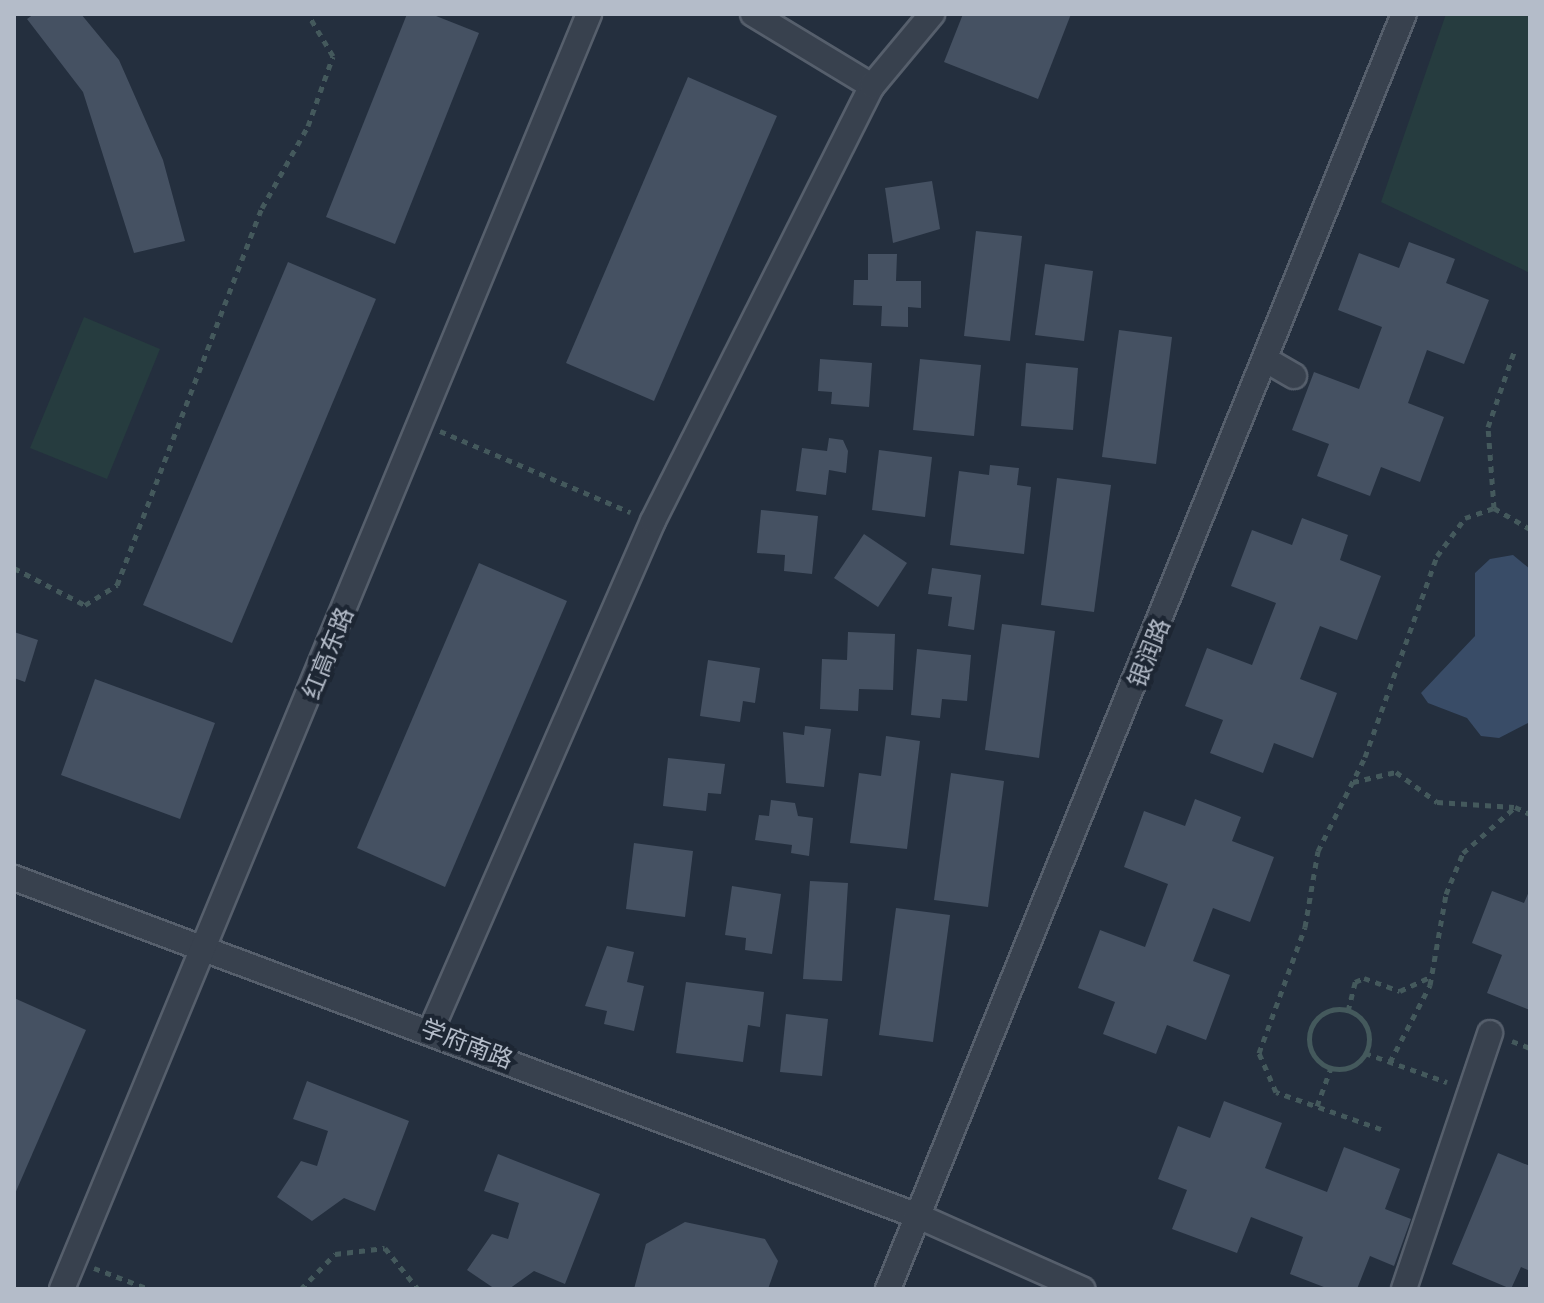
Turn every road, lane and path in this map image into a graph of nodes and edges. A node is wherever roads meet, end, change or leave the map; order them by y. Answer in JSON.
{"nodes":[{"id":1,"x":308,"y":14,"type":"edge"},
{"id":2,"x":589,"y":14,"type":"edge"},
{"id":3,"x":753,"y":14,"type":"edge"},
{"id":4,"x":932,"y":14,"type":"edge"},
{"id":5,"x":1404,"y":14,"type":"edge"},
{"id":6,"x":872,"y":86,"type":"junction"},
{"id":7,"x":1515,"y":349,"type":"dead end"},
{"id":8,"x":1268,"y":361,"type":"junction"},
{"id":9,"x":1294,"y":376,"type":"dead end"},
{"id":10,"x":422,"y":423,"type":"junction"},
{"id":11,"x":1494,"y":508,"type":"junction"},
{"id":12,"x":653,"y":521,"type":"junction"},
{"id":13,"x":1530,"y":529,"type":"edge"},
{"id":14,"x":14,"y":568,"type":"edge"},
{"id":15,"x":1353,"y":782,"type":"junction"},
{"id":16,"x":1515,"y":807,"type":"junction"},
{"id":17,"x":1530,"y":814,"type":"edge"},
{"id":18,"x":14,"y":878,"type":"edge"},
{"id":19,"x":209,"y":945,"type":"junction"},
{"id":20,"x":1433,"y":975,"type":"junction"},
{"id":21,"x":1348,"y":1011,"type":"junction"},
{"id":22,"x":431,"y":1030,"type":"junction"},
{"id":23,"x":1490,"y":1033,"type":"dead end"},
{"id":24,"x":1365,"y":1053,"type":"junction"},
{"id":25,"x":1390,"y":1062,"type":"junction"},
{"id":26,"x":1331,"y":1068,"type":"junction"},
{"id":27,"x":1465,"y":1088,"type":"dead end"},
{"id":28,"x":1317,"y":1106,"type":"junction"},
{"id":29,"x":1381,"y":1129,"type":"dead end"},
{"id":30,"x":918,"y":1216,"type":"junction"},
{"id":31,"x":74,"y":1261,"type":"junction"},
{"id":32,"x":62,"y":1289,"type":"edge"},
{"id":33,"x":149,"y":1289,"type":"edge"},
{"id":34,"x":301,"y":1289,"type":"edge"},
{"id":35,"x":418,"y":1289,"type":"edge"},
{"id":36,"x":888,"y":1289,"type":"edge"},
{"id":37,"x":1082,"y":1289,"type":"edge"},
{"id":38,"x":1404,"y":1289,"type":"edge"}],
"edges":[{"from":1,"to":14,"type":"path"},
{"from":2,"to":10,"type":"street","name":"红高东路"},
{"from":3,"to":6,"type":"street"},
{"from":4,"to":6,"type":"street"},
{"from":5,"to":8,"type":"street","name":"银润路"},
{"from":6,"to":12,"type":"street"},
{"from":7,"to":11,"type":"path"},
{"from":8,"to":9,"type":"street"},
{"from":8,"to":30,"type":"street","name":"银润路"},
{"from":10,"to":12,"type":"path"},
{"from":10,"to":19,"type":"street","name":"红高东路"},
{"from":11,"to":13,"type":"path"},
{"from":11,"to":15,"type":"path"},
{"from":12,"to":22,"type":"street"},
{"from":15,"to":16,"type":"path"},
{"from":15,"to":28,"type":"path"},
{"from":16,"to":17,"type":"path"},
{"from":16,"to":20,"type":"path"},
{"from":18,"to":19,"type":"street","name":"学府南路"},
{"from":19,"to":22,"type":"street","name":"学府南路"},
{"from":19,"to":31,"type":"street","name":"红高东路"},
{"from":20,"to":21,"type":"path"},
{"from":20,"to":25,"type":"path"},
{"from":21,"to":24,"type":"path"},
{"from":21,"to":26,"type":"path"},
{"from":22,"to":30,"type":"street","name":"学府南路"},
{"from":23,"to":38,"type":"street"},
{"from":24,"to":25,"type":"path"},
{"from":24,"to":26,"type":"path"},
{"from":25,"to":27,"type":"path"},
{"from":26,"to":28,"type":"path"},
{"from":28,"to":29,"type":"path"},
{"from":30,"to":36,"type":"street","name":"银润路"},
{"from":30,"to":37,"type":"street","name":"学府南路"},
{"from":31,"to":32,"type":"street","name":"红高东路"},
{"from":31,"to":33,"type":"path"},
{"from":34,"to":35,"type":"path"}]}
